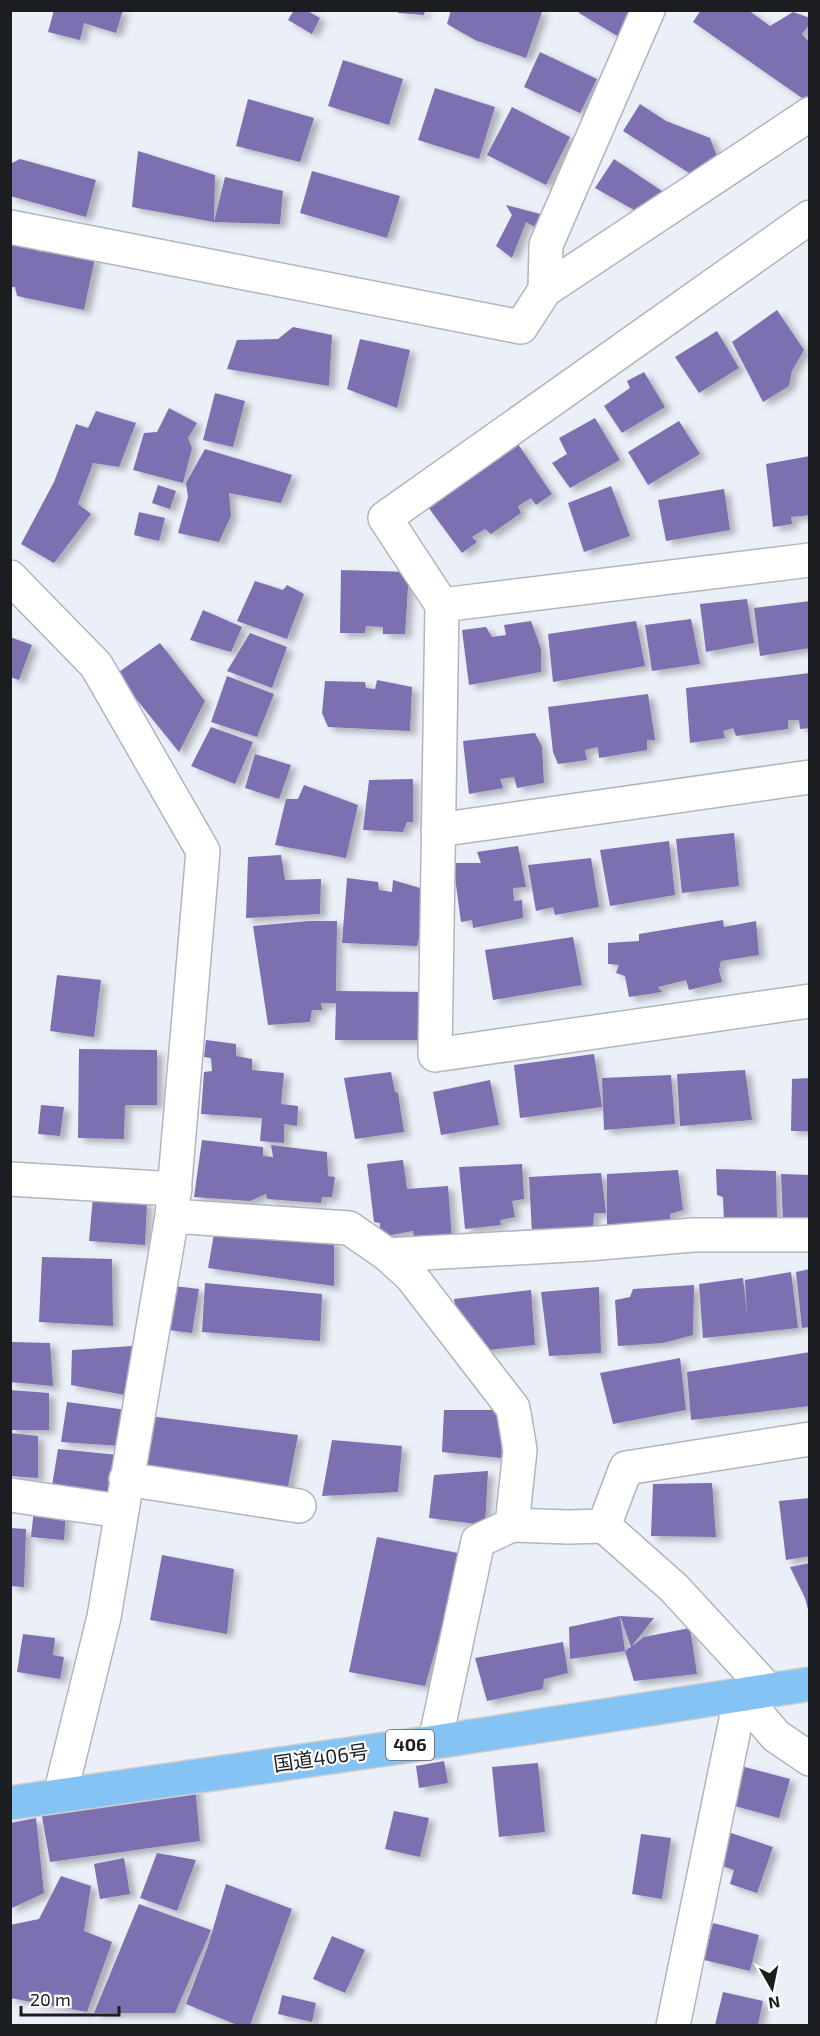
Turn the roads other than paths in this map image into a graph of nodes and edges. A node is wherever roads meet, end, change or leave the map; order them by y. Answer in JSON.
{"nodes":[{"id":1,"x":648,"y":10,"type":"edge"},
{"id":2,"x":810,"y":114,"type":"edge"},
{"id":3,"x":810,"y":217,"type":"edge"},
{"id":4,"x":10,"y":227,"type":"edge"},
{"id":5,"x":545,"y":290,"type":"junction"},
{"id":6,"x":810,"y":560,"type":"edge"},
{"id":7,"x":10,"y":577,"type":"edge"},
{"id":8,"x":442,"y":605,"type":"junction"},
{"id":9,"x":810,"y":777,"type":"edge"},
{"id":10,"x":438,"y":830,"type":"junction"},
{"id":11,"x":810,"y":1001,"type":"edge"},
{"id":12,"x":10,"y":1179,"type":"edge"},
{"id":13,"x":173,"y":1202,"type":"junction"},
{"id":14,"x":810,"y":1235,"type":"edge"},
{"id":15,"x":388,"y":1255,"type":"junction"},
{"id":16,"x":810,"y":1439,"type":"edge"},
{"id":17,"x":126,"y":1479,"type":"junction"},
{"id":18,"x":10,"y":1495,"type":"edge"},
{"id":19,"x":299,"y":1506,"type":"dead end"},
{"id":20,"x":120,"y":1511,"type":"junction"},
{"id":21,"x":512,"y":1525,"type":"junction"},
{"id":22,"x":604,"y":1526,"type":"junction"},
{"id":23,"x":810,"y":1684,"type":"edge"},
{"id":24,"x":754,"y":1693,"type":"junction"},
{"id":25,"x":435,"y":1742,"type":"junction"},
{"id":26,"x":810,"y":1759,"type":"edge"},
{"id":27,"x":60,"y":1795,"type":"junction"},
{"id":28,"x":10,"y":1803,"type":"edge"},
{"id":29,"x":673,"y":2025,"type":"edge"}],
"edges":[{"from":1,"to":5,"type":"street"},
{"from":2,"to":5,"type":"street"},
{"from":3,"to":8,"type":"street"},
{"from":4,"to":5,"type":"street"},
{"from":6,"to":8,"type":"street"},
{"from":7,"to":13,"type":"street"},
{"from":8,"to":10,"type":"street"},
{"from":9,"to":10,"type":"street"},
{"from":10,"to":11,"type":"street"},
{"from":12,"to":13,"type":"street"},
{"from":13,"to":15,"type":"street"},
{"from":13,"to":17,"type":"street"},
{"from":14,"to":15,"type":"street"},
{"from":15,"to":21,"type":"street"},
{"from":16,"to":22,"type":"street"},
{"from":17,"to":19,"type":"street"},
{"from":17,"to":20,"type":"street"},
{"from":18,"to":20,"type":"street"},
{"from":20,"to":27,"type":"street"},
{"from":21,"to":22,"type":"street"},
{"from":21,"to":25,"type":"street"},
{"from":22,"to":24,"type":"street"},
{"from":23,"to":24,"type":"highway","name":"国道406号","number":"406"},
{"from":24,"to":25,"type":"highway","name":"国道406号","number":"406"},
{"from":24,"to":26,"type":"street"},
{"from":24,"to":29,"type":"street"},
{"from":25,"to":27,"type":"highway","name":"国道406号","number":"406"},
{"from":27,"to":28,"type":"highway","name":"国道406号","number":"406"}]}
